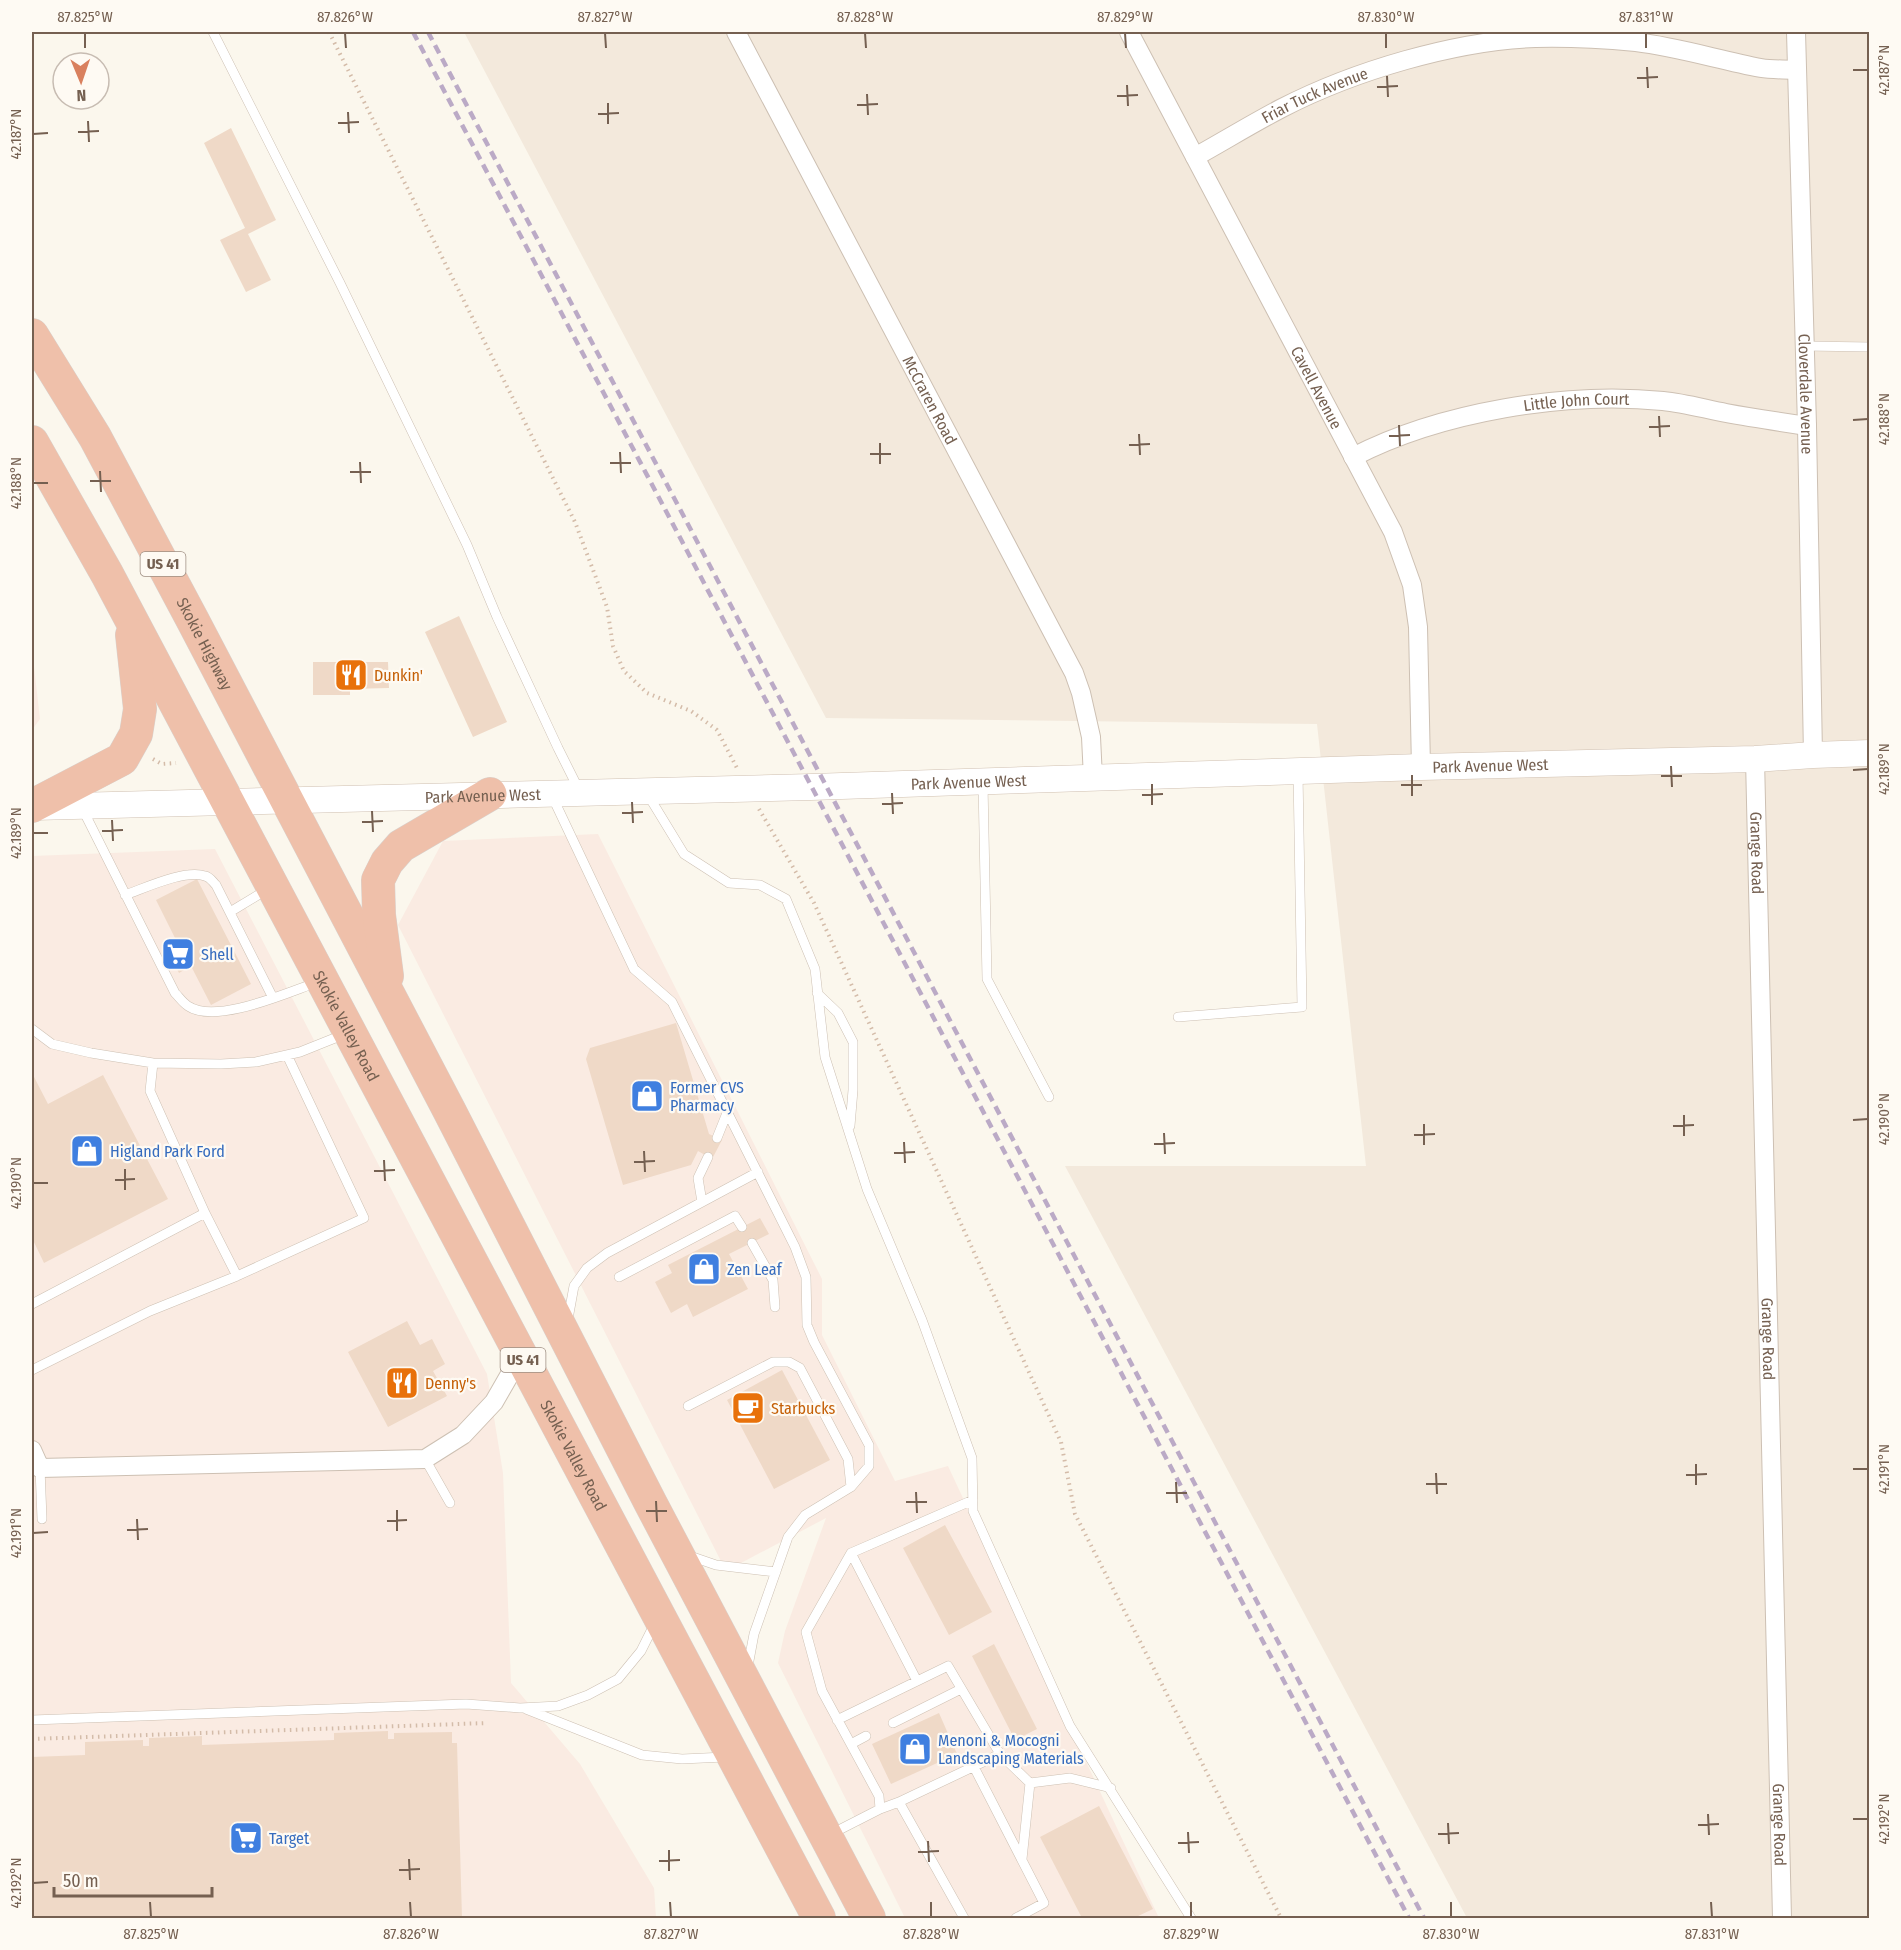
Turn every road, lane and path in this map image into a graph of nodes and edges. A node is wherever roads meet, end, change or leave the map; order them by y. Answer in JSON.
{"nodes":[{"id":1,"x":213,"y":32,"type":"edge"},
{"id":2,"x":736,"y":32,"type":"edge"},
{"id":3,"x":1129,"y":32,"type":"edge"},
{"id":4,"x":1796,"y":32,"type":"edge"},
{"id":5,"x":1485,"y":37,"type":"edge"},
{"id":6,"x":1797,"y":70,"type":"junction"},
{"id":7,"x":1195,"y":158,"type":"junction"},
{"id":8,"x":32,"y":335,"type":"edge"},
{"id":9,"x":1805,"y":346,"type":"junction"},
{"id":10,"x":1869,"y":347,"type":"edge"},
{"id":11,"x":1807,"y":426,"type":"junction"},
{"id":12,"x":32,"y":442,"type":"edge"},
{"id":13,"x":1353,"y":457,"type":"junction"},
{"id":14,"x":131,"y":618,"type":"junction"},
{"id":15,"x":1869,"y":753,"type":"edge"},
{"id":16,"x":1813,"y":755,"type":"junction"},
{"id":17,"x":153,"y":759,"type":"dead end"},
{"id":18,"x":1755,"y":759,"type":"junction"},
{"id":19,"x":176,"y":763,"type":"dead end"},
{"id":20,"x":1421,"y":767,"type":"junction"},
{"id":21,"x":1298,"y":771,"type":"junction"},
{"id":22,"x":1093,"y":778,"type":"junction"},
{"id":23,"x":983,"y":781,"type":"junction"},
{"id":24,"x":645,"y":790,"type":"junction"},
{"id":25,"x":550,"y":792,"type":"junction"},
{"id":26,"x":580,"y":792,"type":"junction"},
{"id":27,"x":490,"y":794,"type":"junction"},
{"id":28,"x":285,"y":799,"type":"junction"},
{"id":29,"x":228,"y":801,"type":"junction"},
{"id":30,"x":80,"y":805,"type":"junction"},
{"id":31,"x":32,"y":806,"type":"edge"},
{"id":32,"x":273,"y":886,"type":"junction"},
{"id":33,"x":125,"y":895,"type":"junction"},
{"id":34,"x":230,"y":912,"type":"junction"},
{"id":35,"x":323,"y":981,"type":"junction"},
{"id":36,"x":818,"y":993,"type":"junction"},
{"id":37,"x":273,"y":998,"type":"junction"},
{"id":38,"x":390,"y":999,"type":"junction"},
{"id":39,"x":1178,"y":1017,"type":"dead end"},
{"id":40,"x":32,"y":1029,"type":"edge"},
{"id":41,"x":350,"y":1032,"type":"junction"},
{"id":42,"x":287,"y":1054,"type":"junction"},
{"id":43,"x":153,"y":1063,"type":"junction"},
{"id":44,"x":1049,"y":1097,"type":"dead end"},
{"id":45,"x":728,"y":1113,"type":"junction"},
{"id":46,"x":849,"y":1132,"type":"junction"},
{"id":47,"x":717,"y":1138,"type":"dead end"},
{"id":48,"x":708,"y":1157,"type":"dead end"},
{"id":49,"x":758,"y":1172,"type":"junction"},
{"id":50,"x":702,"y":1202,"type":"junction"},
{"id":51,"x":205,"y":1213,"type":"junction"},
{"id":52,"x":742,"y":1227,"type":"dead end"},
{"id":53,"x":752,"y":1243,"type":"dead end"},
{"id":54,"x":237,"y":1276,"type":"junction"},
{"id":55,"x":619,"y":1277,"type":"dead end"},
{"id":56,"x":32,"y":1303,"type":"edge"},
{"id":57,"x":775,"y":1307,"type":"dead end"},
{"id":58,"x":565,"y":1336,"type":"junction"},
{"id":59,"x":521,"y":1355,"type":"junction"},
{"id":60,"x":32,"y":1370,"type":"edge"},
{"id":61,"x":688,"y":1406,"type":"dead end"},
{"id":62,"x":32,"y":1450,"type":"edge"},
{"id":63,"x":425,"y":1459,"type":"junction"},
{"id":64,"x":40,"y":1468,"type":"junction"},
{"id":65,"x":851,"y":1487,"type":"junction"},
{"id":66,"x":972,"y":1500,"type":"junction"},
{"id":67,"x":450,"y":1503,"type":"dead end"},
{"id":68,"x":42,"y":1519,"type":"dead end"},
{"id":69,"x":676,"y":1552,"type":"junction"},
{"id":70,"x":851,"y":1553,"type":"junction"},
{"id":71,"x":776,"y":1572,"type":"junction"},
{"id":72,"x":659,"y":1615,"type":"junction"},
{"id":73,"x":917,"y":1682,"type":"junction"},
{"id":74,"x":745,"y":1683,"type":"junction"},
{"id":75,"x":961,"y":1689,"type":"junction"},
{"id":76,"x":520,"y":1708,"type":"junction"},
{"id":77,"x":32,"y":1720,"type":"edge"},
{"id":78,"x":837,"y":1720,"type":"junction"},
{"id":79,"x":487,"y":1723,"type":"dead end"},
{"id":80,"x":893,"y":1723,"type":"dead end"},
{"id":81,"x":866,"y":1736,"type":"dead end"},
{"id":82,"x":32,"y":1739,"type":"edge"},
{"id":83,"x":851,"y":1744,"type":"junction"},
{"id":84,"x":1000,"y":1754,"type":"junction"},
{"id":85,"x":734,"y":1756,"type":"junction"},
{"id":86,"x":974,"y":1767,"type":"junction"},
{"id":87,"x":1030,"y":1784,"type":"junction"},
{"id":88,"x":1111,"y":1788,"type":"junction"},
{"id":89,"x":899,"y":1802,"type":"junction"},
{"id":90,"x":880,"y":1809,"type":"junction"},
{"id":91,"x":826,"y":1836,"type":"junction"},
{"id":92,"x":1022,"y":1860,"type":"junction"},
{"id":93,"x":819,"y":1918,"type":"edge"},
{"id":94,"x":870,"y":1918,"type":"edge"},
{"id":95,"x":964,"y":1918,"type":"edge"},
{"id":96,"x":1016,"y":1918,"type":"edge"},
{"id":97,"x":1191,"y":1918,"type":"edge"},
{"id":98,"x":1782,"y":1918,"type":"edge"}],
"edges":[{"from":1,"to":26,"type":"lane"},
{"from":2,"to":22,"type":"street","name":"McCraren Road"},
{"from":3,"to":7,"type":"street","name":"Cavell Avenue"},
{"from":4,"to":6,"type":"street","name":"Cloverdale Avenue"},
{"from":5,"to":6,"type":"street","name":"Friar Tuck Avenue"},
{"from":5,"to":7,"type":"street","name":"Friar Tuck Avenue"},
{"from":6,"to":9,"type":"street","name":"Cloverdale Avenue"},
{"from":7,"to":13,"type":"street","name":"Cavell Avenue"},
{"from":8,"to":28,"type":"highway","name":"Skokie Highway","number":"US 41"},
{"from":9,"to":10,"type":"lane"},
{"from":9,"to":11,"type":"street","name":"Cloverdale Avenue"},
{"from":11,"to":13,"type":"street","name":"Little John Court"},
{"from":11,"to":16,"type":"street","name":"Cloverdale Avenue"},
{"from":12,"to":14,"type":"highway","number":"US 41"},
{"from":13,"to":20,"type":"street","name":"Cavell Avenue"},
{"from":14,"to":29,"type":"highway","number":"US 41"},
{"from":14,"to":31,"type":"highway"},
{"from":15,"to":16,"type":"street","name":"Park Avenue West"},
{"from":16,"to":18,"type":"street","name":"Park Avenue West"},
{"from":17,"to":19,"type":"path"},
{"from":18,"to":20,"type":"street","name":"Park Avenue West"},
{"from":18,"to":98,"type":"street","name":"Grange Road"},
{"from":20,"to":21,"type":"street","name":"Park Avenue West"},
{"from":21,"to":22,"type":"street","name":"Park Avenue West"},
{"from":21,"to":39,"type":"lane"},
{"from":22,"to":23,"type":"street","name":"Park Avenue West"},
{"from":23,"to":24,"type":"street","name":"Park Avenue West"},
{"from":23,"to":44,"type":"lane"},
{"from":24,"to":26,"type":"street","name":"Park Avenue West"},
{"from":24,"to":36,"type":"lane"},
{"from":25,"to":26,"type":"street","name":"Park Avenue West"},
{"from":25,"to":27,"type":"street","name":"Park Avenue West"},
{"from":25,"to":45,"type":"lane"},
{"from":27,"to":28,"type":"street","name":"Park Avenue West"},
{"from":27,"to":38,"type":"highway"},
{"from":28,"to":29,"type":"street","name":"Park Avenue West"},
{"from":28,"to":38,"type":"highway","number":"US 41"},
{"from":29,"to":30,"type":"street","name":"Park Avenue West"},
{"from":29,"to":32,"type":"highway","name":"Skokie Valley Road","number":"US 41"},
{"from":30,"to":31,"type":"street","name":"Park Avenue West"},
{"from":30,"to":33,"type":"lane"},
{"from":32,"to":34,"type":"lane"},
{"from":32,"to":35,"type":"highway","name":"Skokie Valley Road","number":"US 41"},
{"from":33,"to":34,"type":"lane"},
{"from":33,"to":37,"type":"lane"},
{"from":34,"to":37,"type":"lane"},
{"from":35,"to":37,"type":"lane"},
{"from":35,"to":41,"type":"highway","name":"Skokie Valley Road","number":"US 41"},
{"from":36,"to":46,"type":"lane"},
{"from":36,"to":46,"type":"lane"},
{"from":38,"to":58,"type":"highway","number":"US 41"},
{"from":40,"to":43,"type":"lane"},
{"from":41,"to":42,"type":"lane"},
{"from":41,"to":59,"type":"highway","name":"Skokie Valley Road","number":"US 41"},
{"from":42,"to":43,"type":"lane"},
{"from":42,"to":54,"type":"lane"},
{"from":43,"to":51,"type":"lane"},
{"from":45,"to":47,"type":"lane"},
{"from":45,"to":49,"type":"lane"},
{"from":46,"to":66,"type":"lane"},
{"from":48,"to":50,"type":"lane"},
{"from":49,"to":50,"type":"lane"},
{"from":49,"to":65,"type":"lane"},
{"from":50,"to":58,"type":"lane"},
{"from":51,"to":54,"type":"lane"},
{"from":51,"to":56,"type":"lane"},
{"from":52,"to":55,"type":"lane"},
{"from":53,"to":57,"type":"lane"},
{"from":54,"to":60,"type":"lane"},
{"from":58,"to":69,"type":"highway","number":"US 41"},
{"from":59,"to":63,"type":"street"},
{"from":59,"to":72,"type":"highway","name":"Skokie Valley Road","number":"US 41"},
{"from":61,"to":65,"type":"lane"},
{"from":62,"to":64,"type":"street"},
{"from":63,"to":64,"type":"street"},
{"from":63,"to":67,"type":"lane"},
{"from":64,"to":68,"type":"lane"},
{"from":65,"to":71,"type":"lane"},
{"from":66,"to":70,"type":"lane"},
{"from":66,"to":88,"type":"lane"},
{"from":69,"to":71,"type":"lane"},
{"from":69,"to":74,"type":"highway","number":"US 41"},
{"from":70,"to":73,"type":"lane"},
{"from":70,"to":78,"type":"lane"},
{"from":71,"to":74,"type":"lane"},
{"from":72,"to":76,"type":"lane"},
{"from":72,"to":85,"type":"highway","name":"Skokie Valley Road","number":"US 41"},
{"from":73,"to":75,"type":"lane"},
{"from":73,"to":78,"type":"lane"},
{"from":74,"to":91,"type":"highway","number":"US 41"},
{"from":75,"to":80,"type":"lane"},
{"from":75,"to":84,"type":"lane"},
{"from":76,"to":77,"type":"lane"},
{"from":76,"to":85,"type":"lane"},
{"from":78,"to":83,"type":"lane"},
{"from":79,"to":82,"type":"path"},
{"from":81,"to":83,"type":"lane"},
{"from":83,"to":90,"type":"lane"},
{"from":84,"to":86,"type":"lane"},
{"from":84,"to":87,"type":"lane"},
{"from":85,"to":93,"type":"highway","name":"Skokie Valley Road","number":"US 41"},
{"from":86,"to":89,"type":"lane"},
{"from":86,"to":92,"type":"lane"},
{"from":87,"to":88,"type":"lane"},
{"from":87,"to":92,"type":"lane"},
{"from":88,"to":97,"type":"lane"},
{"from":89,"to":90,"type":"lane"},
{"from":89,"to":95,"type":"lane"},
{"from":90,"to":91,"type":"lane"},
{"from":91,"to":94,"type":"highway","number":"US 41"},
{"from":92,"to":96,"type":"lane"}]}
